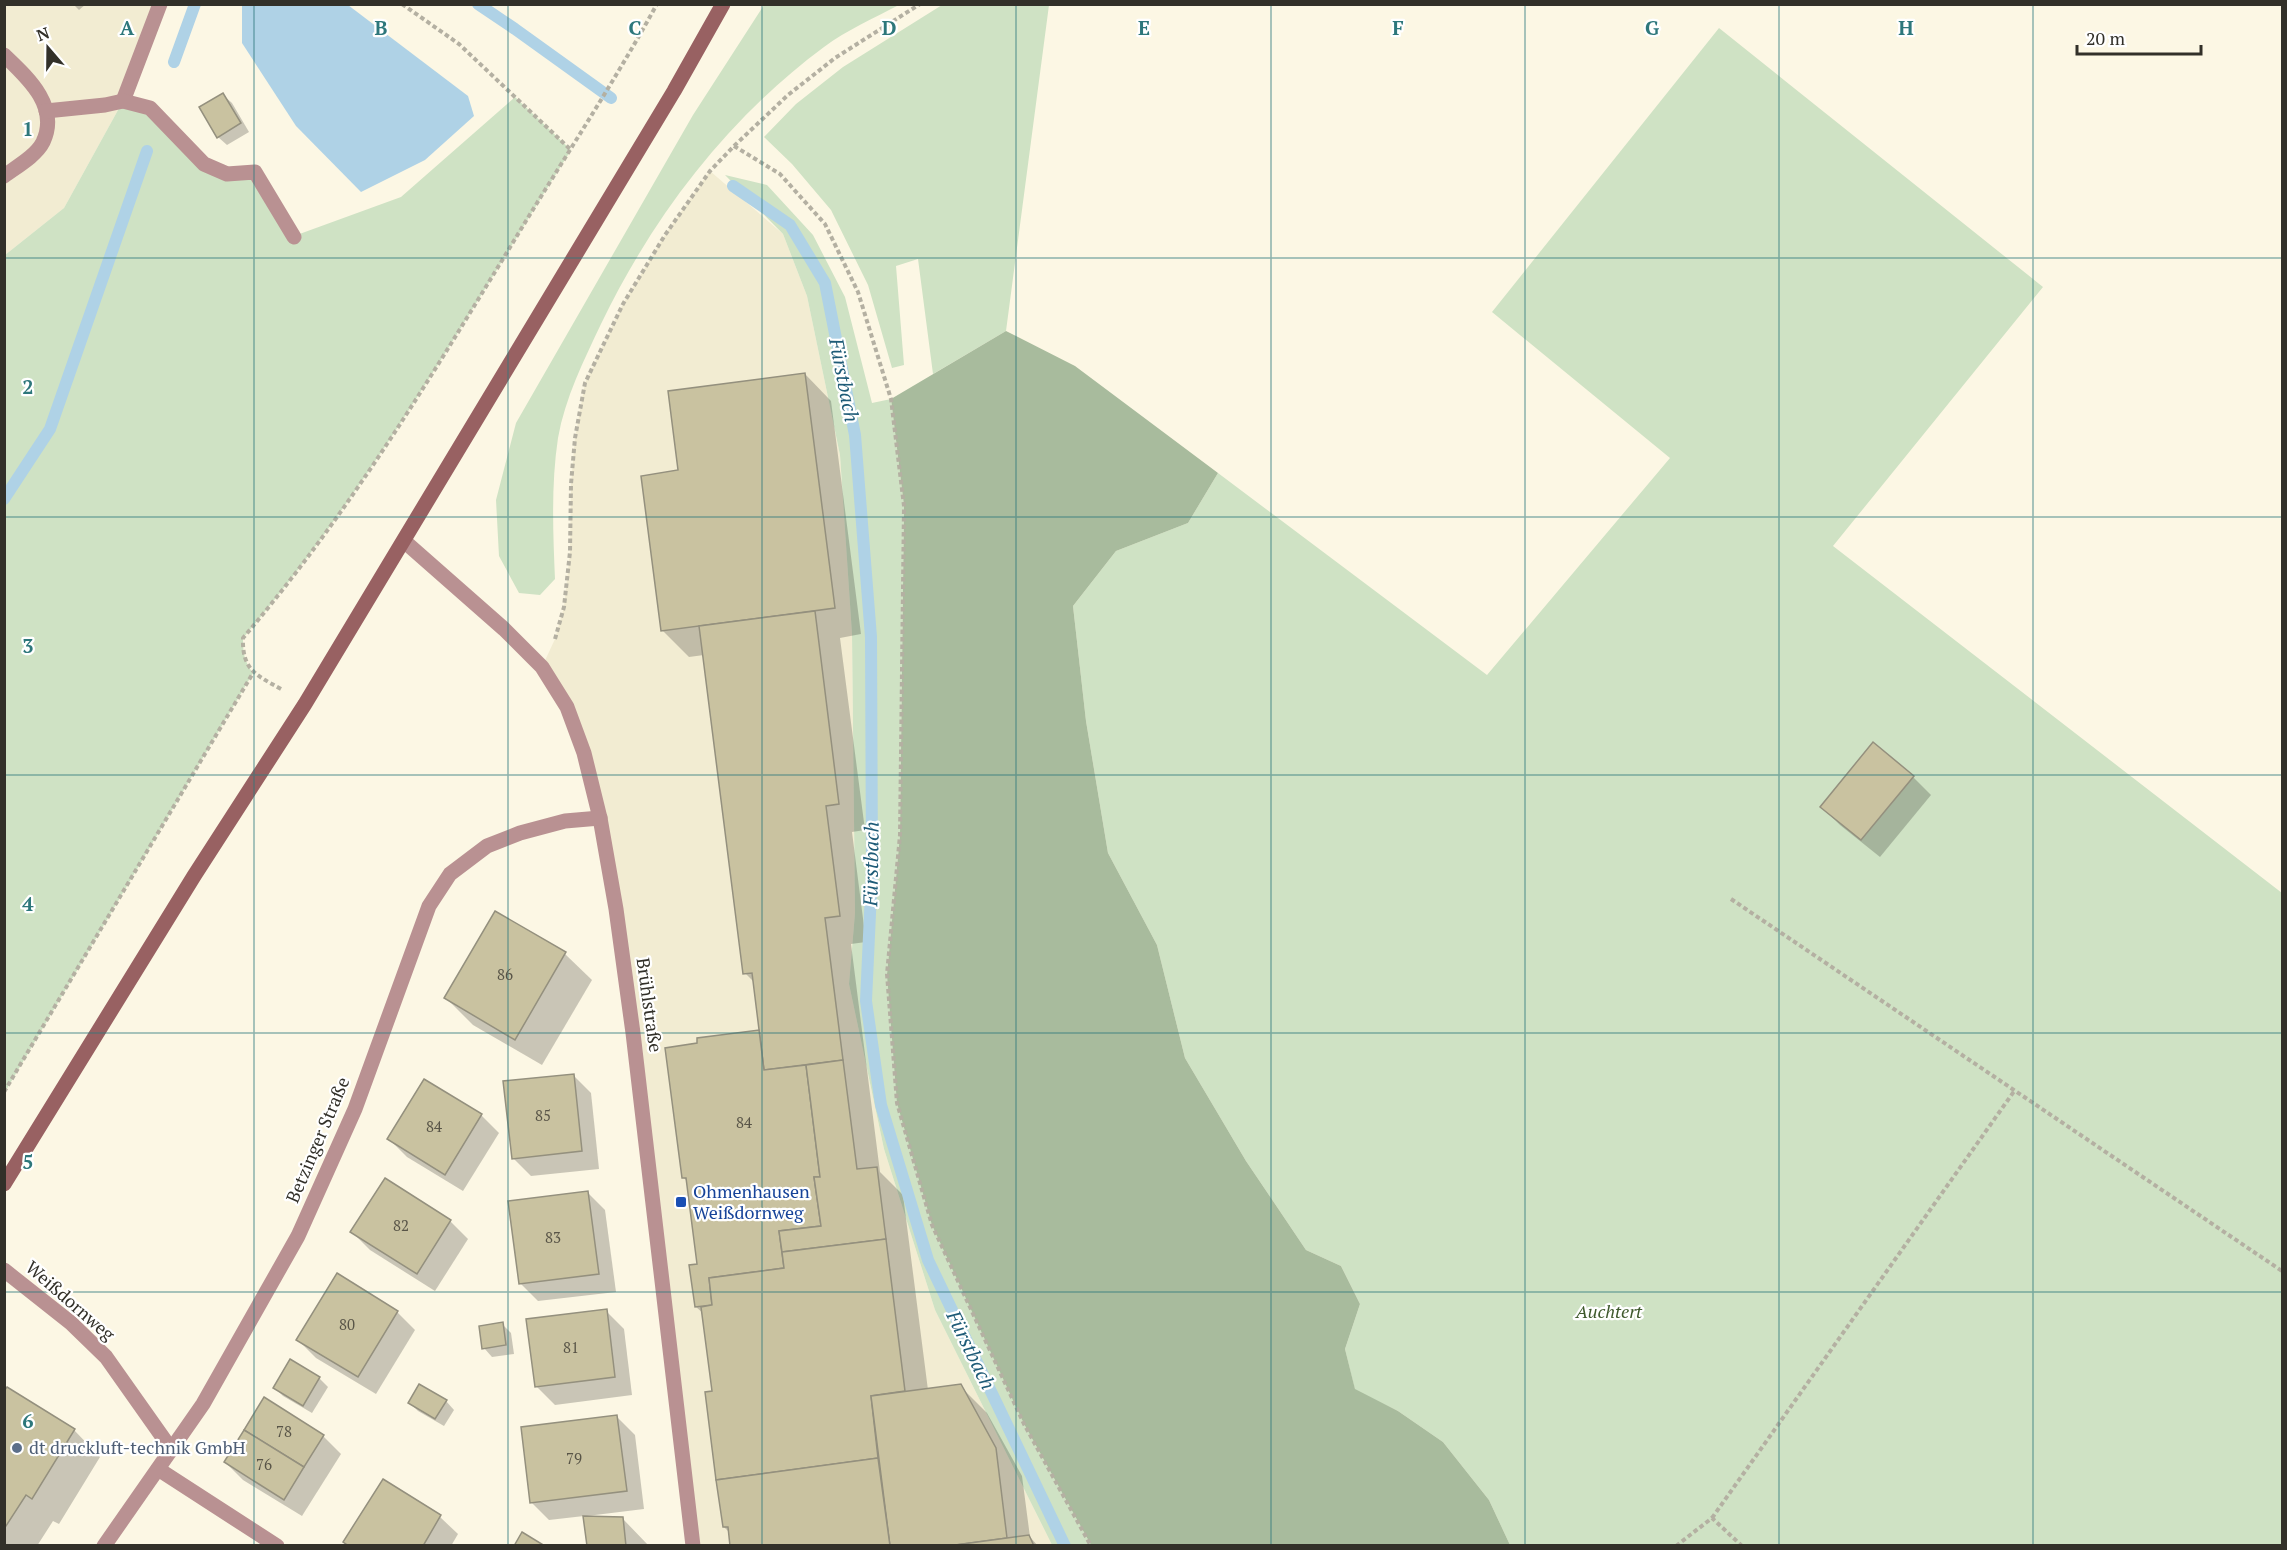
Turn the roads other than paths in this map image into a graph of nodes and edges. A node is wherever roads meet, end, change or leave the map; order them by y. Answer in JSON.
{"nodes":[{"id":1,"x":160,"y":4,"type":"edge"},
{"id":2,"x":723,"y":4,"type":"edge"},
{"id":3,"x":4,"y":55,"type":"edge"},
{"id":4,"x":123,"y":101,"type":"junction"},
{"id":5,"x":46,"y":111,"type":"junction"},
{"id":6,"x":4,"y":176,"type":"edge"},
{"id":7,"x":294,"y":237,"type":"dead end"},
{"id":8,"x":404,"y":541,"type":"junction"},
{"id":9,"x":600,"y":818,"type":"junction"},
{"id":10,"x":4,"y":1184,"type":"edge"},
{"id":11,"x":4,"y":1270,"type":"edge"},
{"id":12,"x":171,"y":1449,"type":"junction"},
{"id":13,"x":158,"y":1469,"type":"junction"},
{"id":14,"x":104,"y":1545,"type":"edge"},
{"id":15,"x":277,"y":1545,"type":"edge"},
{"id":16,"x":693,"y":1545,"type":"edge"}],
"edges":[{"from":1,"to":4,"type":"street"},
{"from":2,"to":8,"type":"main road"},
{"from":3,"to":5,"type":"street"},
{"from":4,"to":5,"type":"street"},
{"from":4,"to":7,"type":"street"},
{"from":5,"to":6,"type":"street"},
{"from":8,"to":9,"type":"street","name":"Brühlstraße"},
{"from":8,"to":10,"type":"main road"},
{"from":9,"to":12,"type":"street","name":"Betzinger Straße"},
{"from":9,"to":16,"type":"street","name":"Brühlstraße"},
{"from":11,"to":12,"type":"street","name":"Weißdornweg"},
{"from":12,"to":13,"type":"street","name":"Betzinger Straße"},
{"from":13,"to":14,"type":"street","name":"Betzinger Straße"},
{"from":13,"to":15,"type":"street"}]}
